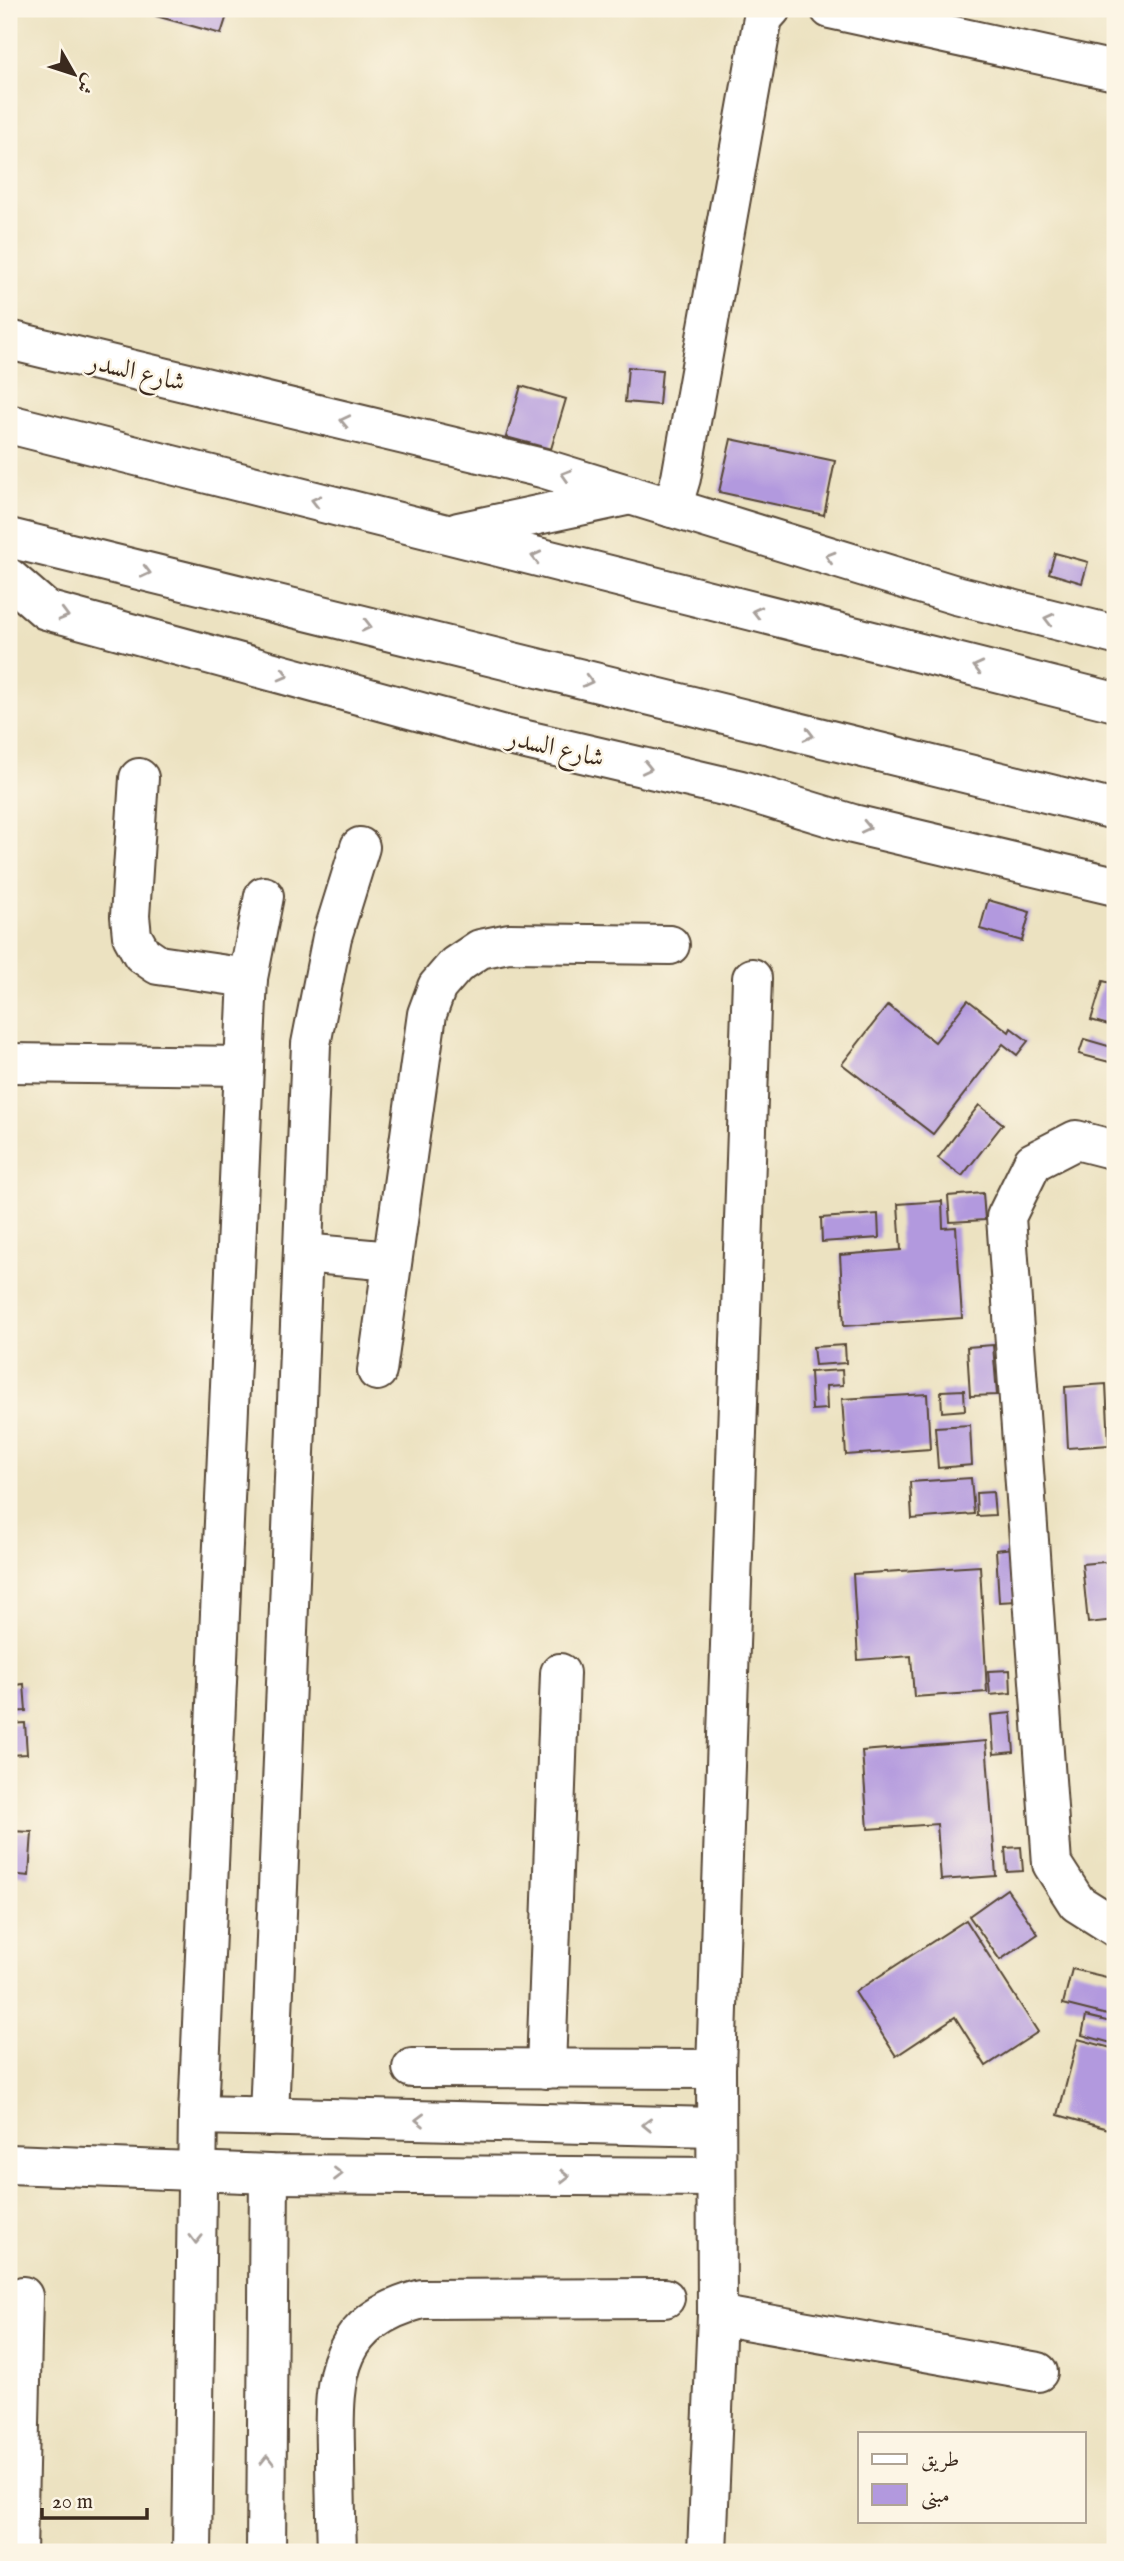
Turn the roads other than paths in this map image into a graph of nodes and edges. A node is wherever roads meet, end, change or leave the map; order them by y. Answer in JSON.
{"nodes":[{"id":1,"x":771,"y":9,"type":"edge"},
{"id":2,"x":830,"y":9,"type":"edge"},
{"id":3,"x":1115,"y":71,"type":"edge"},
{"id":4,"x":9,"y":340,"type":"edge"},
{"id":5,"x":9,"y":424,"type":"edge"},
{"id":6,"x":631,"y":495,"type":"junction"},
{"id":7,"x":672,"y":508,"type":"junction"},
{"id":8,"x":447,"y":534,"type":"junction"},
{"id":9,"x":9,"y":538,"type":"edge"},
{"id":10,"x":9,"y":578,"type":"edge"},
{"id":11,"x":1115,"y":635,"type":"edge"},
{"id":12,"x":1115,"y":702,"type":"edge"},
{"id":13,"x":139,"y":778,"type":"dead end"},
{"id":14,"x":1115,"y":810,"type":"edge"},
{"id":15,"x":360,"y":847,"type":"dead end"},
{"id":16,"x":1115,"y":886,"type":"edge"},
{"id":17,"x":264,"y":896,"type":"dead end"},
{"id":18,"x":670,"y":945,"type":"dead end"},
{"id":19,"x":248,"y":978,"type":"junction"},
{"id":20,"x":752,"y":978,"type":"dead end"},
{"id":21,"x":9,"y":1063,"type":"edge"},
{"id":22,"x":244,"y":1066,"type":"junction"},
{"id":23,"x":1115,"y":1150,"type":"edge"},
{"id":24,"x":303,"y":1253,"type":"junction"},
{"id":25,"x":392,"y":1261,"type":"junction"},
{"id":26,"x":377,"y":1371,"type":"dead end"},
{"id":27,"x":560,"y":1673,"type":"dead end"},
{"id":28,"x":1115,"y":1927,"type":"edge"},
{"id":29,"x":412,"y":2068,"type":"dead end"},
{"id":30,"x":546,"y":2069,"type":"junction"},
{"id":31,"x":716,"y":2069,"type":"junction"},
{"id":32,"x":198,"y":2115,"type":"junction"},
{"id":33,"x":269,"y":2117,"type":"junction"},
{"id":34,"x":715,"y":2127,"type":"junction"},
{"id":35,"x":9,"y":2164,"type":"edge"},
{"id":36,"x":197,"y":2171,"type":"junction"},
{"id":37,"x":269,"y":2174,"type":"junction"},
{"id":38,"x":715,"y":2177,"type":"junction"},
{"id":39,"x":23,"y":2296,"type":"dead end"},
{"id":40,"x":665,"y":2298,"type":"dead end"},
{"id":41,"x":717,"y":2315,"type":"junction"},
{"id":42,"x":1038,"y":2372,"type":"dead end"},
{"id":43,"x":14,"y":2454,"type":"edge"},
{"id":44,"x":18,"y":2552,"type":"edge"},
{"id":45,"x":192,"y":2552,"type":"edge"},
{"id":46,"x":266,"y":2552,"type":"edge"},
{"id":47,"x":337,"y":2552,"type":"edge"},
{"id":48,"x":707,"y":2552,"type":"edge"}],
"edges":[{"from":1,"to":7,"type":"street"},
{"from":2,"to":3,"type":"street"},
{"from":6,"to":4,"type":"street","name":"شارع السدر","one_way":true},
{"from":8,"to":5,"type":"street","one_way":true},
{"from":6,"to":7,"type":"street","name":"شارع السدر"},
{"from":6,"to":8,"type":"street"},
{"from":11,"to":7,"type":"street","name":"شارع السدر","one_way":true},
{"from":12,"to":8,"type":"street","one_way":true},
{"from":9,"to":14,"type":"street","one_way":true},
{"from":10,"to":16,"type":"street","name":"شارع السدر","one_way":true},
{"from":13,"to":19,"type":"street"},
{"from":15,"to":24,"type":"street"},
{"from":17,"to":19,"type":"street"},
{"from":18,"to":25,"type":"street"},
{"from":19,"to":22,"type":"street"},
{"from":20,"to":31,"type":"street"},
{"from":21,"to":22,"type":"street"},
{"from":22,"to":32,"type":"street"},
{"from":23,"to":28,"type":"street"},
{"from":24,"to":25,"type":"street"},
{"from":24,"to":33,"type":"street"},
{"from":25,"to":26,"type":"street"},
{"from":27,"to":30,"type":"street"},
{"from":29,"to":30,"type":"street"},
{"from":30,"to":31,"type":"street"},
{"from":31,"to":34,"type":"street"},
{"from":32,"to":33,"type":"street"},
{"from":32,"to":36,"type":"street"},
{"from":34,"to":33,"type":"street","one_way":true},
{"from":34,"to":38,"type":"street"},
{"from":35,"to":36,"type":"street"},
{"from":36,"to":37,"type":"street"},
{"from":36,"to":45,"type":"street","one_way":true},
{"from":37,"to":38,"type":"street","one_way":true},
{"from":46,"to":37,"type":"street","one_way":true},
{"from":38,"to":41,"type":"street"},
{"from":39,"to":43,"type":"street"},
{"from":40,"to":47,"type":"street"},
{"from":41,"to":42,"type":"street"},
{"from":41,"to":48,"type":"street"},
{"from":43,"to":44,"type":"street"}]}
